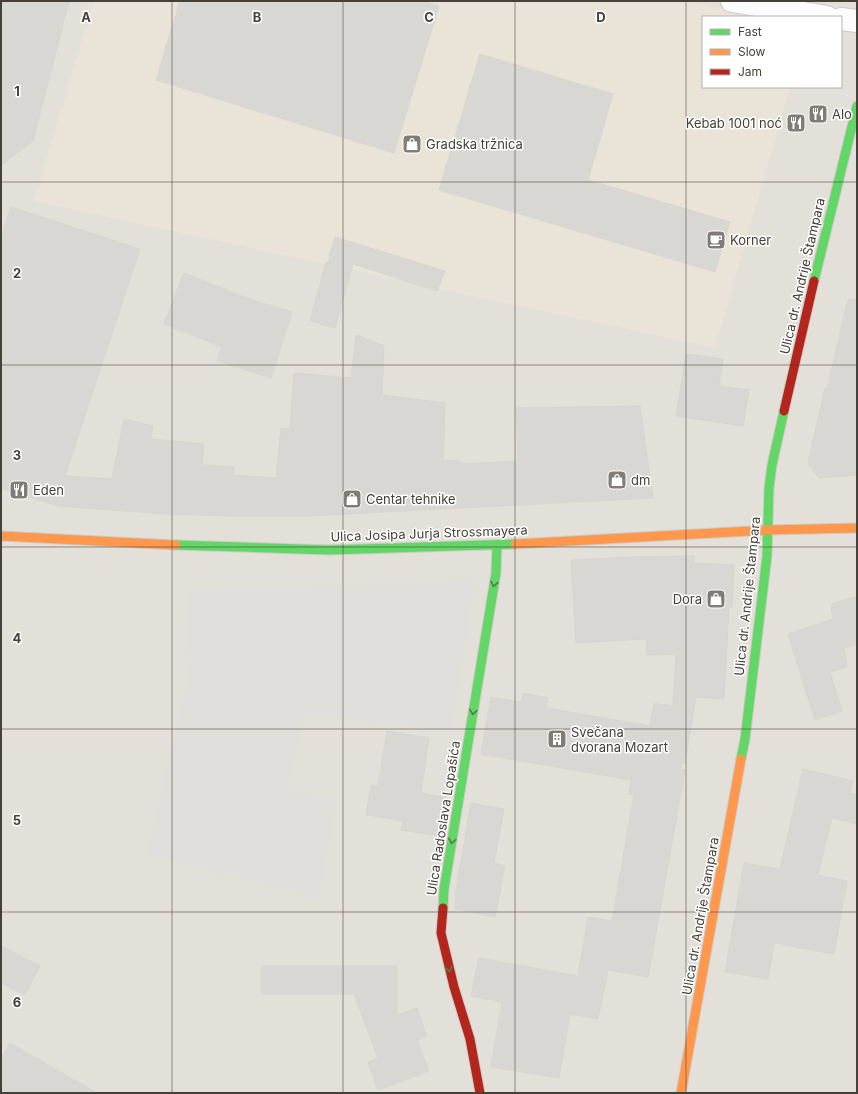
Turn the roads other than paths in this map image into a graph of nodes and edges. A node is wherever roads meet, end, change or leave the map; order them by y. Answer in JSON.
{"nodes":[{"id":1,"x":732,"y":1,"type":"edge"},
{"id":2,"x":821,"y":16,"type":"edge"},
{"id":3,"x":842,"y":19,"type":"edge"},
{"id":4,"x":857,"y":21,"type":"edge"},
{"id":5,"x":857,"y":106,"type":"edge"},
{"id":6,"x":857,"y":528,"type":"edge"},
{"id":7,"x":767,"y":530,"type":"junction"},
{"id":8,"x":1,"y":536,"type":"edge"},
{"id":9,"x":497,"y":545,"type":"junction"},
{"id":10,"x":480,"y":1093,"type":"edge"},
{"id":11,"x":681,"y":1093,"type":"edge"}],
"edges":[{"from":1,"to":2,"type":"street"},
{"from":3,"to":4,"type":"street"},
{"from":5,"to":7,"type":"street","name":"Ulica dr. Andrije Štampara"},
{"from":6,"to":7,"type":"street","name":"Ulica Josipa Jurja Strossmayera"},
{"from":7,"to":9,"type":"street","name":"Ulica Josipa Jurja Strossmayera"},
{"from":7,"to":11,"type":"street","name":"Ulica dr. Andrije Štampara"},
{"from":8,"to":9,"type":"street","name":"Ulica Josipa Jurja Strossmayera"},
{"from":9,"to":10,"type":"street","name":"Ulica Radoslava Lopašića","one_way":true}]}
